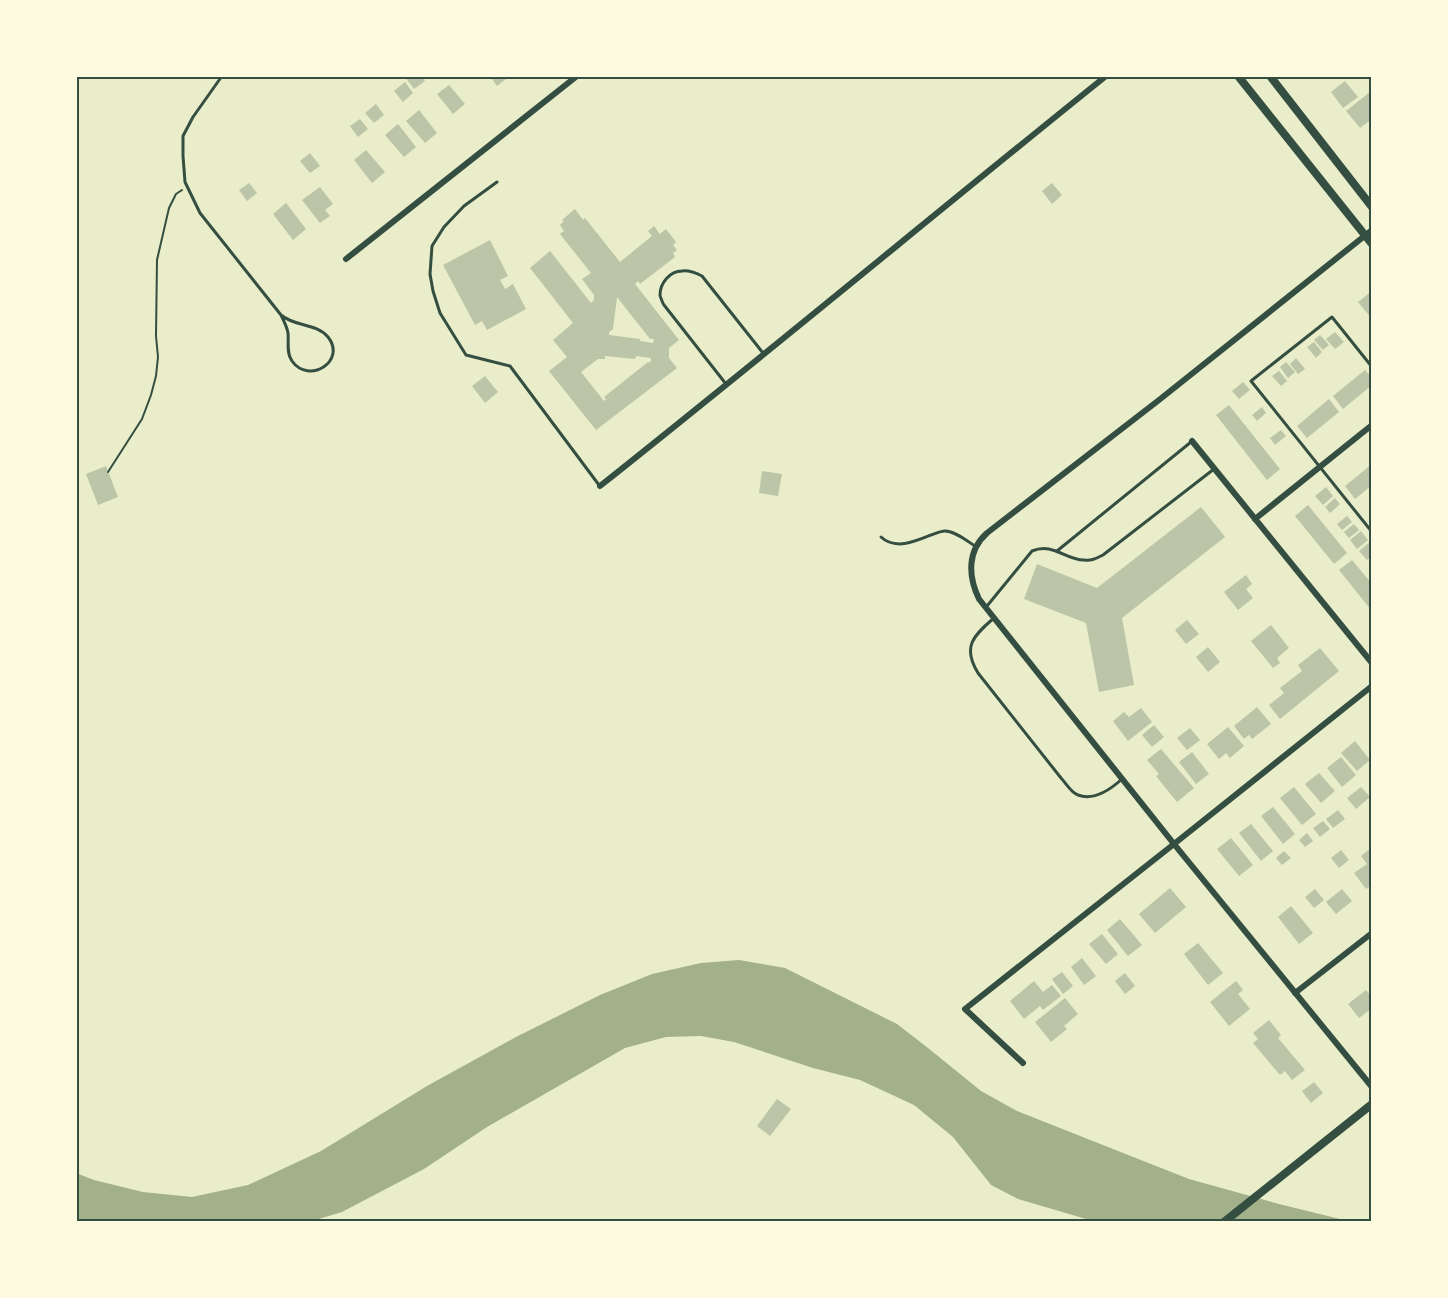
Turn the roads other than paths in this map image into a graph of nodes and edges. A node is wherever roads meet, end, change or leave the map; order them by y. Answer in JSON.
{"nodes":[{"id":1,"x":222,"y":76,"type":"edge"},
{"id":2,"x":577,"y":76,"type":"edge"},
{"id":3,"x":1106,"y":76,"type":"edge"},
{"id":4,"x":1238,"y":76,"type":"edge"},
{"id":5,"x":1270,"y":76,"type":"edge"},
{"id":6,"x":497,"y":182,"type":"dead end"},
{"id":7,"x":1371,"y":207,"type":"edge"},
{"id":8,"x":1368,"y":233,"type":"edge"},
{"id":9,"x":1371,"y":244,"type":"edge"},
{"id":10,"x":346,"y":259,"type":"dead end"},
{"id":11,"x":281,"y":315,"type":"junction"},
{"id":12,"x":764,"y":355,"type":"junction"},
{"id":13,"x":1371,"y":367,"type":"edge"},
{"id":14,"x":727,"y":385,"type":"junction"},
{"id":15,"x":1371,"y":425,"type":"edge"},
{"id":16,"x":1192,"y":441,"type":"joint"},
{"id":17,"x":1320,"y":468,"type":"junction"},
{"id":18,"x":1215,"y":469,"type":"junction"},
{"id":19,"x":600,"y":486,"type":"joint"},
{"id":20,"x":1255,"y":519,"type":"junction"},
{"id":21,"x":1371,"y":532,"type":"edge"},
{"id":22,"x":880,"y":537,"type":"dead end"},
{"id":23,"x":975,"y":546,"type":"junction"},
{"id":24,"x":1057,"y":551,"type":"junction"},
{"id":25,"x":986,"y":608,"type":"junction"},
{"id":26,"x":994,"y":618,"type":"junction"},
{"id":27,"x":1371,"y":663,"type":"edge"},
{"id":28,"x":1371,"y":686,"type":"edge"},
{"id":29,"x":1122,"y":779,"type":"junction"},
{"id":30,"x":1174,"y":844,"type":"junction"},
{"id":31,"x":1371,"y":933,"type":"edge"},
{"id":32,"x":1296,"y":993,"type":"junction"},
{"id":33,"x":1023,"y":1063,"type":"dead end"},
{"id":34,"x":1371,"y":1087,"type":"edge"},
{"id":35,"x":1371,"y":1104,"type":"edge"},
{"id":36,"x":1224,"y":1221,"type":"edge"}],
"edges":[{"from":1,"to":11,"type":"lane"},
{"from":2,"to":10,"type":"street"},
{"from":3,"to":12,"type":"street"},
{"from":4,"to":8,"type":"street"},
{"from":5,"to":7,"type":"street"},
{"from":6,"to":19,"type":"lane"},
{"from":8,"to":9,"type":"street"},
{"from":8,"to":23,"type":"street"},
{"from":11,"to":11,"type":"lane"},
{"from":12,"to":14,"type":"street"},
{"from":12,"to":14,"type":"lane"},
{"from":13,"to":17,"type":"lane"},
{"from":14,"to":19,"type":"street"},
{"from":15,"to":17,"type":"street"},
{"from":16,"to":18,"type":"street"},
{"from":16,"to":24,"type":"lane"},
{"from":17,"to":20,"type":"street"},
{"from":17,"to":21,"type":"lane"},
{"from":18,"to":20,"type":"street"},
{"from":18,"to":24,"type":"lane"},
{"from":20,"to":27,"type":"street"},
{"from":22,"to":23,"type":"lane"},
{"from":23,"to":25,"type":"street"},
{"from":24,"to":25,"type":"lane"},
{"from":25,"to":26,"type":"street"},
{"from":26,"to":29,"type":"street"},
{"from":26,"to":29,"type":"lane"},
{"from":28,"to":30,"type":"street"},
{"from":29,"to":30,"type":"street"},
{"from":30,"to":32,"type":"street"},
{"from":30,"to":33,"type":"street"},
{"from":31,"to":32,"type":"street"},
{"from":32,"to":34,"type":"street"},
{"from":35,"to":36,"type":"street"}]}
